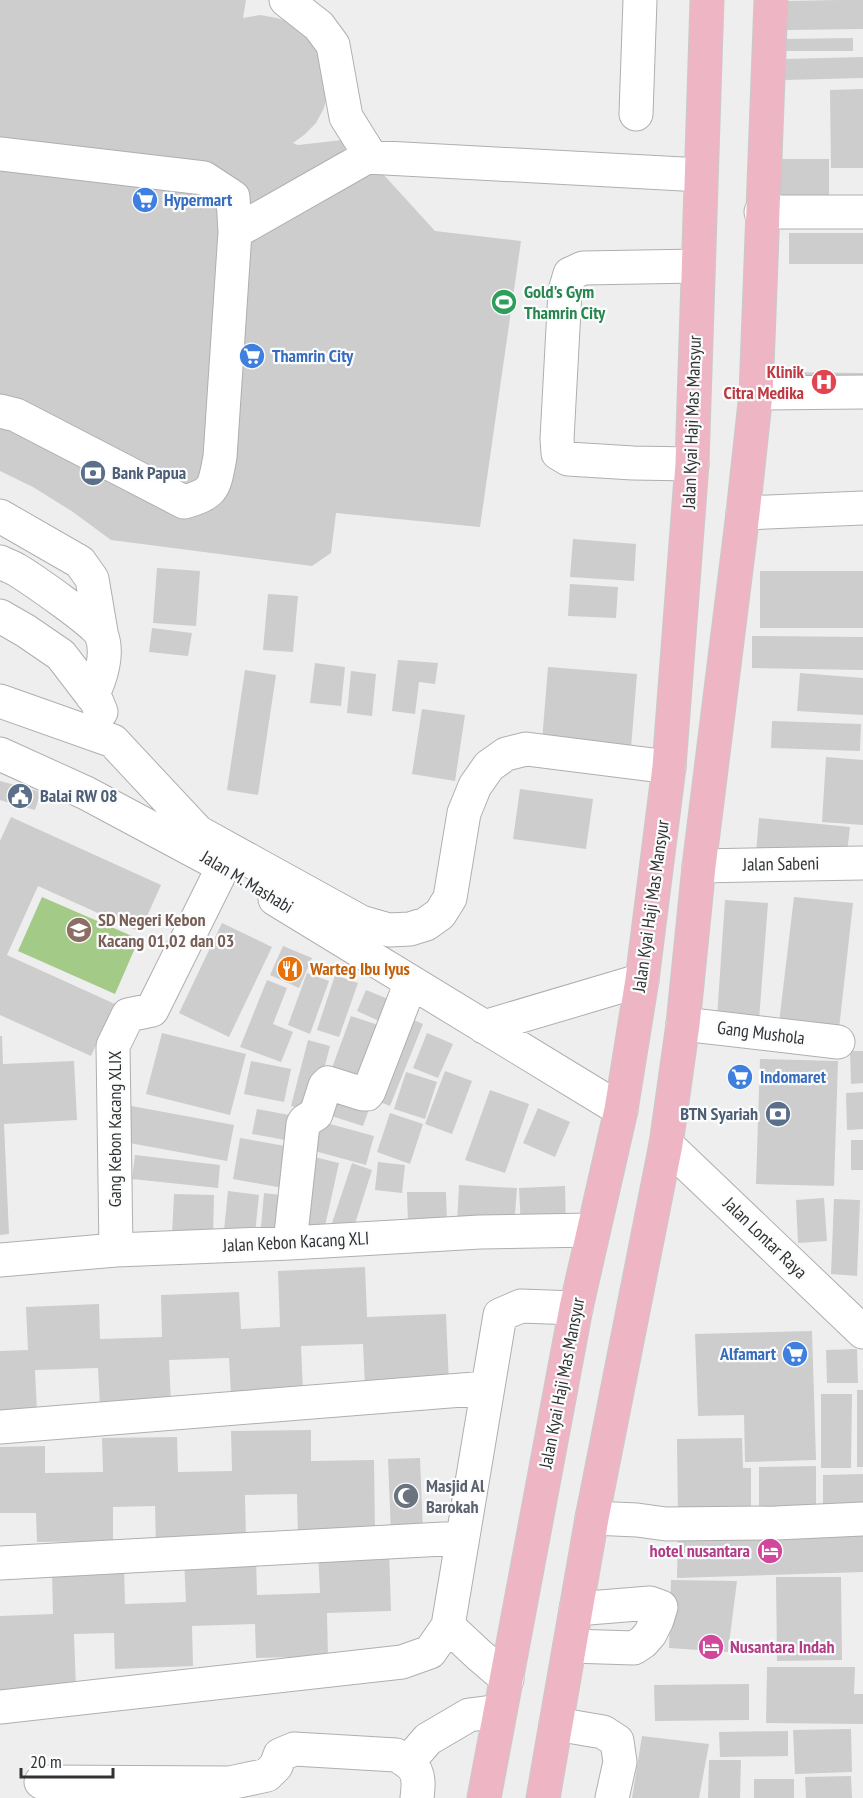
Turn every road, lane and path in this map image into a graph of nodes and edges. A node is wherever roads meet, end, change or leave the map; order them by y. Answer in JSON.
{"nodes":[{"id":1,"x":286,"y":0,"type":"edge"},
{"id":2,"x":640,"y":0,"type":"edge"},
{"id":3,"x":707,"y":0,"type":"edge"},
{"id":4,"x":771,"y":0,"type":"edge"},
{"id":5,"x":636,"y":114,"type":"dead end"},
{"id":6,"x":0,"y":154,"type":"edge"},
{"id":7,"x":371,"y":157,"type":"junction"},
{"id":8,"x":701,"y":176,"type":"junction"},
{"id":9,"x":761,"y":212,"type":"junction"},
{"id":10,"x":863,"y":212,"type":"edge"},
{"id":11,"x":235,"y":232,"type":"junction"},
{"id":12,"x":698,"y":266,"type":"junction"},
{"id":13,"x":863,"y":392,"type":"edge"},
{"id":14,"x":756,"y":393,"type":"junction"},
{"id":15,"x":0,"y":411,"type":"edge"},
{"id":16,"x":692,"y":464,"type":"junction"},
{"id":17,"x":863,"y":508,"type":"edge"},
{"id":18,"x":743,"y":513,"type":"junction"},
{"id":19,"x":0,"y":516,"type":"edge"},
{"id":20,"x":0,"y":562,"type":"edge"},
{"id":21,"x":0,"y":616,"type":"edge"},
{"id":22,"x":101,"y":632,"type":"junction"},
{"id":23,"x":92,"y":696,"type":"junction"},
{"id":24,"x":0,"y":701,"type":"edge"},
{"id":25,"x":113,"y":741,"type":"junction"},
{"id":26,"x":0,"y":754,"type":"edge"},
{"id":27,"x":669,"y":767,"type":"junction"},
{"id":28,"x":863,"y":863,"type":"edge"},
{"id":29,"x":699,"y":866,"type":"junction"},
{"id":30,"x":223,"y":867,"type":"junction"},
{"id":31,"x":642,"y":980,"type":"junction"},
{"id":32,"x":411,"y":982,"type":"junction"},
{"id":33,"x":683,"y":1024,"type":"junction"},
{"id":34,"x":484,"y":1027,"type":"junction"},
{"id":35,"x":838,"y":1042,"type":"dead end"},
{"id":36,"x":621,"y":1110,"type":"junction"},
{"id":37,"x":666,"y":1144,"type":"junction"},
{"id":38,"x":593,"y":1230,"type":"junction"},
{"id":39,"x":290,"y":1243,"type":"junction"},
{"id":40,"x":116,"y":1250,"type":"junction"},
{"id":41,"x":0,"y":1260,"type":"edge"},
{"id":42,"x":576,"y":1308,"type":"junction"},
{"id":43,"x":857,"y":1321,"type":"edge"},
{"id":44,"x":487,"y":1388,"type":"junction"},
{"id":45,"x":0,"y":1427,"type":"edge"},
{"id":46,"x":592,"y":1518,"type":"junction"},
{"id":47,"x":863,"y":1519,"type":"edge"},
{"id":48,"x":462,"y":1538,"type":"junction"},
{"id":49,"x":0,"y":1563,"type":"edge"},
{"id":50,"x":576,"y":1609,"type":"junction"},
{"id":51,"x":448,"y":1626,"type":"junction"},
{"id":52,"x":570,"y":1646,"type":"junction"},
{"id":53,"x":507,"y":1679,"type":"junction"},
{"id":54,"x":0,"y":1707,"type":"edge"},
{"id":55,"x":500,"y":1711,"type":"junction"},
{"id":56,"x":556,"y":1724,"type":"junction"},
{"id":57,"x":408,"y":1762,"type":"junction"},
{"id":58,"x":41,"y":1782,"type":"dead end"},
{"id":59,"x":417,"y":1798,"type":"edge"},
{"id":60,"x":484,"y":1798,"type":"edge"},
{"id":61,"x":543,"y":1798,"type":"edge"},
{"id":62,"x":612,"y":1798,"type":"edge"}],
"edges":[{"from":1,"to":7,"type":"street"},
{"from":2,"to":5,"type":"street"},
{"from":3,"to":8,"type":"main road","name":"Jalan Kyai Haji Mas Mansyur"},
{"from":4,"to":9,"type":"main road"},
{"from":6,"to":11,"type":"street"},
{"from":7,"to":8,"type":"street"},
{"from":7,"to":11,"type":"street"},
{"from":8,"to":12,"type":"main road","name":"Jalan Kyai Haji Mas Mansyur"},
{"from":9,"to":10,"type":"street"},
{"from":9,"to":14,"type":"main road"},
{"from":11,"to":15,"type":"street"},
{"from":12,"to":16,"type":"main road","name":"Jalan Kyai Haji Mas Mansyur"},
{"from":12,"to":16,"type":"street"},
{"from":13,"to":14,"type":"street"},
{"from":14,"to":18,"type":"main road"},
{"from":16,"to":27,"type":"main road","name":"Jalan Kyai Haji Mas Mansyur"},
{"from":17,"to":18,"type":"street"},
{"from":18,"to":29,"type":"main road"},
{"from":19,"to":22,"type":"street"},
{"from":20,"to":22,"type":"street"},
{"from":21,"to":23,"type":"street"},
{"from":22,"to":23,"type":"street"},
{"from":23,"to":25,"type":"street"},
{"from":24,"to":25,"type":"street"},
{"from":25,"to":27,"type":"street"},
{"from":26,"to":30,"type":"street","name":"Jalan M. Mashabi"},
{"from":27,"to":31,"type":"main road","name":"Jalan Kyai Haji Mas Mansyur"},
{"from":28,"to":29,"type":"street","name":"Jalan Sabeni"},
{"from":29,"to":33,"type":"main road"},
{"from":30,"to":32,"type":"street","name":"Jalan M. Mashabi"},
{"from":30,"to":40,"type":"street","name":"Gang Kebon Kacang XLIX"},
{"from":31,"to":34,"type":"street"},
{"from":31,"to":36,"type":"main road","name":"Jalan Kyai Haji Mas Mansyur"},
{"from":32,"to":34,"type":"street","name":"Jalan M. Mashabi"},
{"from":32,"to":39,"type":"street"},
{"from":33,"to":35,"type":"street","name":"Gang Mushola"},
{"from":33,"to":37,"type":"main road"},
{"from":34,"to":36,"type":"street","name":"Jalan M. Mashabi"},
{"from":36,"to":38,"type":"main road","name":"Jalan Kyai Haji Mas Mansyur"},
{"from":37,"to":43,"type":"street","name":"Jalan Lontar Raya"},
{"from":37,"to":46,"type":"main road"},
{"from":38,"to":39,"type":"street","name":"Jalan Kebon Kacang XLI"},
{"from":38,"to":42,"type":"main road","name":"Jalan Kyai Haji Mas Mansyur"},
{"from":39,"to":40,"type":"street","name":"Jalan Kebon Kacang XLI"},
{"from":40,"to":41,"type":"street","name":"Jalan Kebon Kacang XLI"},
{"from":42,"to":44,"type":"street"},
{"from":42,"to":53,"type":"main road","name":"Jalan Kyai Haji Mas Mansyur"},
{"from":44,"to":45,"type":"street"},
{"from":44,"to":48,"type":"street"},
{"from":46,"to":47,"type":"street"},
{"from":46,"to":50,"type":"main road"},
{"from":48,"to":49,"type":"street"},
{"from":48,"to":51,"type":"street"},
{"from":50,"to":52,"type":"main road"},
{"from":50,"to":52,"type":"street"},
{"from":51,"to":53,"type":"street"},
{"from":51,"to":54,"type":"street"},
{"from":52,"to":56,"type":"main road"},
{"from":53,"to":55,"type":"main road","name":"Jalan Kyai Haji Mas Mansyur"},
{"from":55,"to":57,"type":"street"},
{"from":55,"to":60,"type":"main road","name":"Jalan Kyai Haji Mas Mansyur"},
{"from":56,"to":61,"type":"main road"},
{"from":56,"to":62,"type":"street"},
{"from":57,"to":58,"type":"street"},
{"from":57,"to":59,"type":"street"}]}
